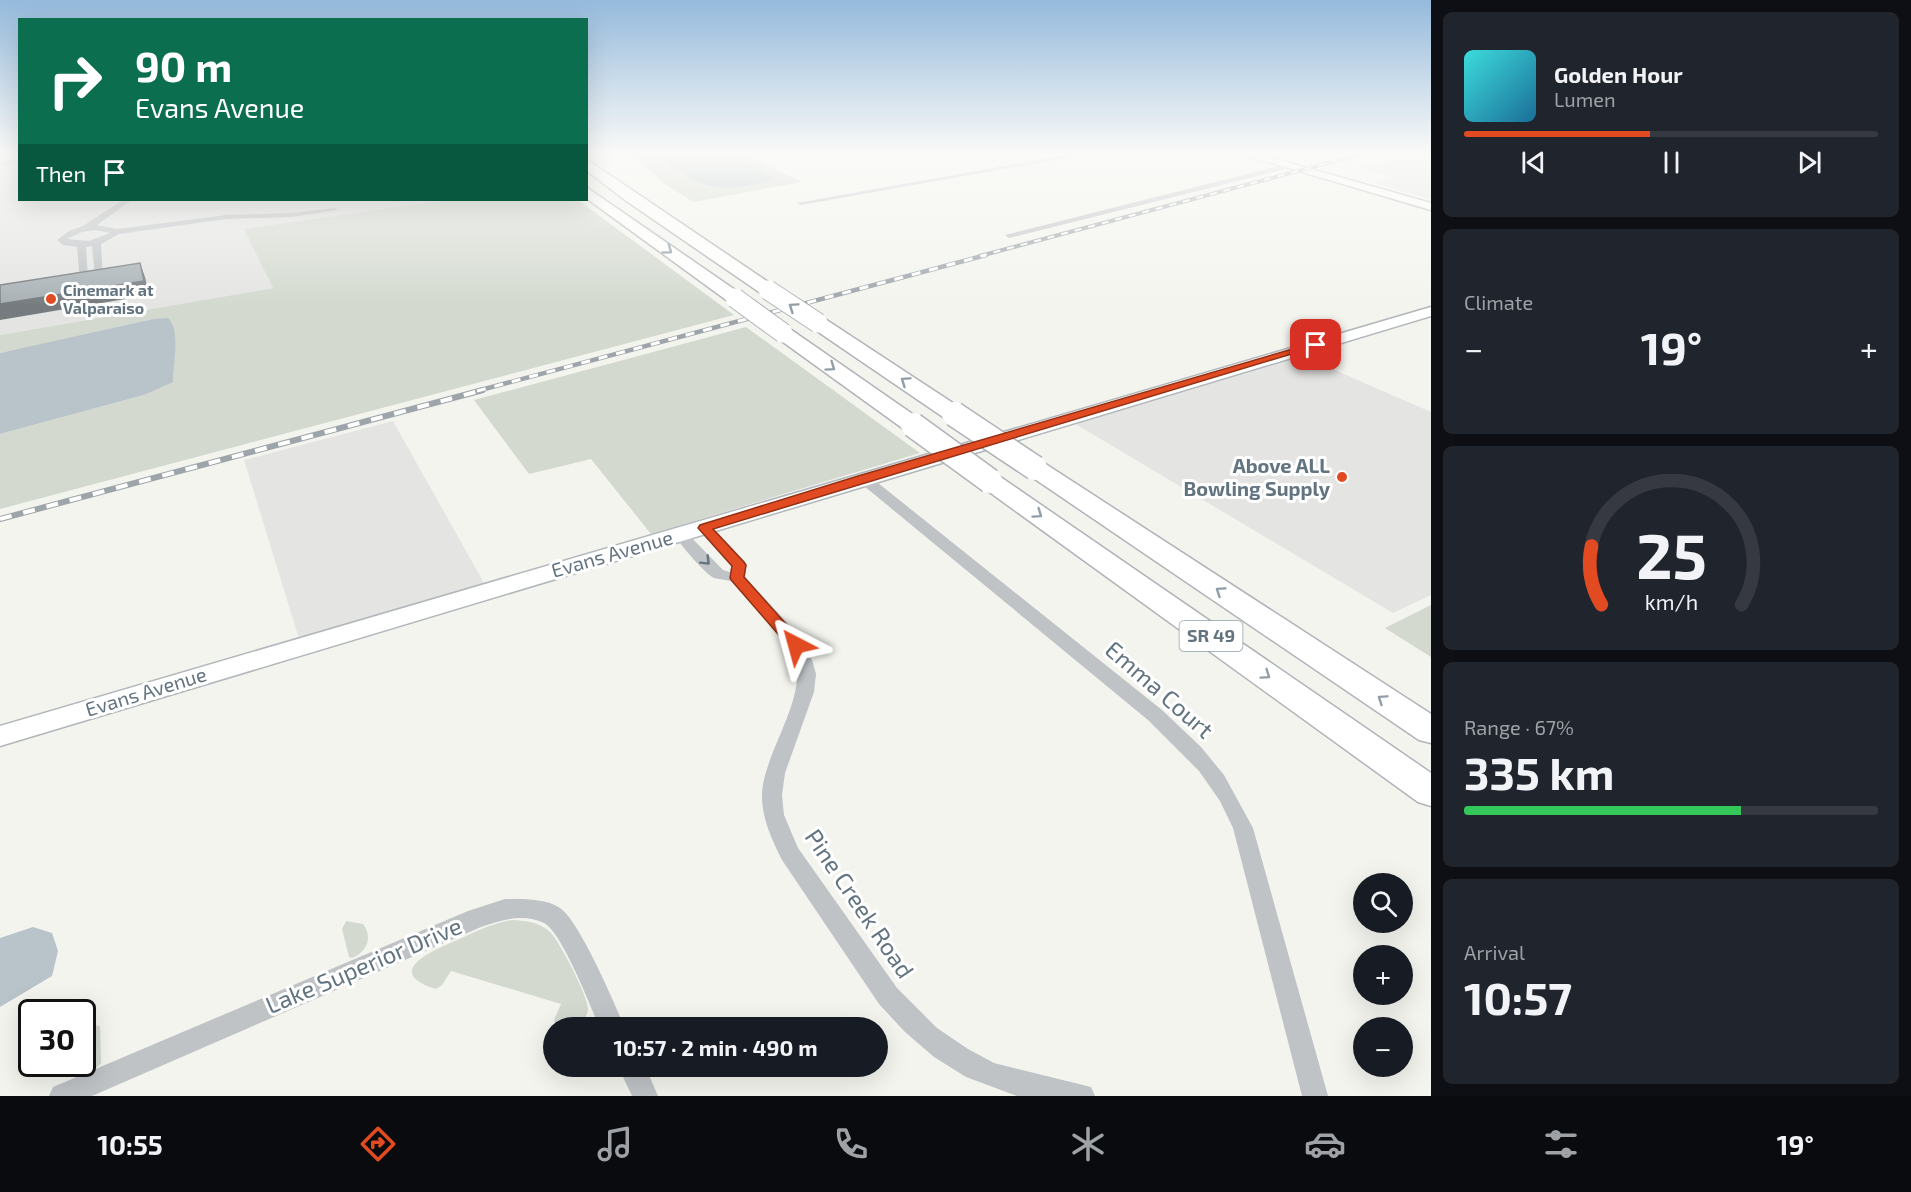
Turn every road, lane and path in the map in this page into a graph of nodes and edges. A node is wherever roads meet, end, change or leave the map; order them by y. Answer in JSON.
{"nodes":[{"id":1,"x":130,"y":203,"type":"edge"},
{"id":2,"x":131,"y":203,"type":"edge"},
{"id":3,"x":603,"y":203,"type":"edge"},
{"id":4,"x":641,"y":203,"type":"edge"},
{"id":5,"x":645,"y":203,"type":"edge"},
{"id":6,"x":1137,"y":203,"type":"edge"},
{"id":7,"x":334,"y":210,"type":"dead end"},
{"id":8,"x":658,"y":216,"type":"junction"},
{"id":9,"x":101,"y":228,"type":"junction"},
{"id":10,"x":85,"y":229,"type":"junction"},
{"id":11,"x":116,"y":232,"type":"junction"},
{"id":12,"x":1009,"y":235,"type":"dead end"},
{"id":13,"x":96,"y":242,"type":"junction"},
{"id":14,"x":81,"y":244,"type":"junction"},
{"id":15,"x":100,"y":278,"type":"edge"},
{"id":16,"x":83,"y":280,"type":"edge"},
{"id":17,"x":1431,"y":311,"type":"edge"},
{"id":18,"x":863,"y":478,"type":"junction"},
{"id":19,"x":704,"y":528,"type":"junction"},
{"id":20,"x":681,"y":535,"type":"junction"},
{"id":21,"x":737,"y":578,"type":"junction"},
{"id":22,"x":1431,"y":731,"type":"edge"},
{"id":23,"x":0,"y":736,"type":"edge"},
{"id":24,"x":1431,"y":792,"type":"edge"},
{"id":25,"x":608,"y":1017,"type":"edge"},
{"id":26,"x":636,"y":1077,"type":"edge"},
{"id":27,"x":62,"y":1096,"type":"edge"},
{"id":28,"x":645,"y":1096,"type":"edge"},
{"id":29,"x":1082,"y":1096,"type":"edge"},
{"id":30,"x":1315,"y":1096,"type":"edge"}],
"edges":[{"from":1,"to":10,"type":"street"},
{"from":2,"to":9,"type":"street"},
{"from":3,"to":24,"type":"highway","number":"SR 49","one_way":true,"bridge":true},
{"from":4,"to":8,"type":"highway","number":"SR 49"},
{"from":5,"to":8,"type":"highway"},
{"from":6,"to":12,"type":"street"},
{"from":7,"to":11,"type":"street"},
{"from":22,"to":8,"type":"highway","number":"SR 49","one_way":true,"bridge":true},
{"from":9,"to":10,"type":"street"},
{"from":9,"to":11,"type":"street"},
{"from":10,"to":14,"type":"street"},
{"from":11,"to":13,"type":"street"},
{"from":13,"to":14,"type":"street"},
{"from":13,"to":15,"type":"street"},
{"from":14,"to":16,"type":"street"},
{"from":17,"to":18,"type":"street","name":"Evans Avenue"},
{"from":18,"to":19,"type":"street","name":"Evans Avenue"},
{"from":18,"to":30,"type":"street","name":"Emma Court"},
{"from":19,"to":20,"type":"street","name":"Evans Avenue"},
{"from":19,"to":21,"type":"street","name":"Pine Creek Road"},
{"from":20,"to":21,"type":"street","name":"Pine Creek Road","one_way":true},
{"from":20,"to":23,"type":"street","name":"Evans Avenue"},
{"from":21,"to":29,"type":"street","name":"Pine Creek Road"},
{"from":25,"to":27,"type":"street","name":"Lake Superior Drive"},
{"from":26,"to":28,"type":"street"}]}
